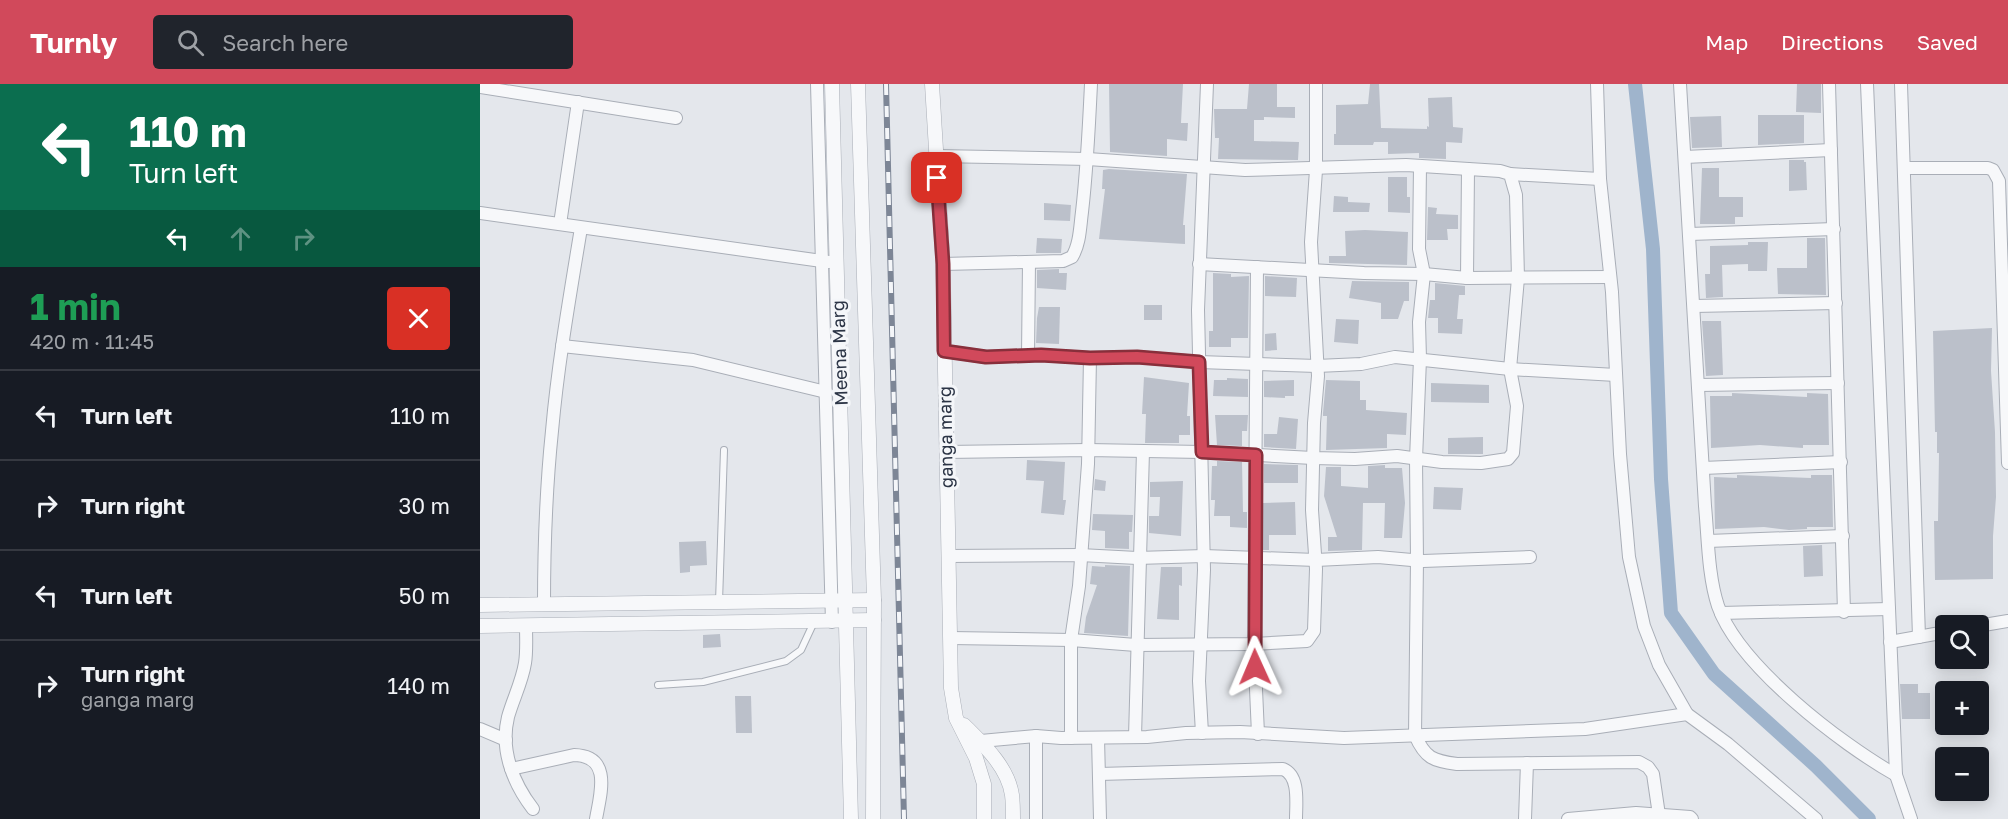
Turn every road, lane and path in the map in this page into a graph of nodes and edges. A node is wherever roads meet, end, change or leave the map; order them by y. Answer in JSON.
{"nodes":[{"id":1,"x":817,"y":84,"type":"edge"},
{"id":2,"x":832,"y":84,"type":"edge"},
{"id":3,"x":858,"y":84,"type":"edge"},
{"id":4,"x":932,"y":84,"type":"edge"},
{"id":5,"x":1091,"y":84,"type":"edge"},
{"id":6,"x":1207,"y":84,"type":"edge"},
{"id":7,"x":1316,"y":84,"type":"edge"},
{"id":8,"x":1597,"y":84,"type":"edge"},
{"id":9,"x":1680,"y":84,"type":"edge"},
{"id":10,"x":1829,"y":84,"type":"edge"},
{"id":11,"x":1867,"y":84,"type":"edge"},
{"id":12,"x":1901,"y":84,"type":"edge"},
{"id":13,"x":480,"y":87,"type":"edge"},
{"id":14,"x":578,"y":102,"type":"junction"},
{"id":15,"x":676,"y":118,"type":"dead end"},
{"id":16,"x":1831,"y":150,"type":"junction"},
{"id":17,"x":936,"y":156,"type":"junction"},
{"id":18,"x":1685,"y":157,"type":"junction"},
{"id":19,"x":1088,"y":159,"type":"junction"},
{"id":20,"x":1204,"y":166,"type":"junction"},
{"id":21,"x":1420,"y":166,"type":"junction"},
{"id":22,"x":1905,"y":168,"type":"junction"},
{"id":23,"x":1316,"y":170,"type":"junction"},
{"id":24,"x":1468,"y":170,"type":"junction"},
{"id":25,"x":1510,"y":174,"type":"junction"},
{"id":26,"x":1600,"y":179,"type":"junction"},
{"id":27,"x":480,"y":213,"type":"edge"},
{"id":28,"x":560,"y":224,"type":"junction"},
{"id":29,"x":581,"y":228,"type":"junction"},
{"id":30,"x":1834,"y":229,"type":"junction"},
{"id":31,"x":1690,"y":234,"type":"junction"},
{"id":32,"x":822,"y":262,"type":"junction"},
{"id":33,"x":864,"y":262,"type":"junction"},
{"id":34,"x":1029,"y":262,"type":"junction"},
{"id":35,"x":837,"y":263,"type":"junction"},
{"id":36,"x":943,"y":264,"type":"junction"},
{"id":37,"x":1199,"y":264,"type":"junction"},
{"id":38,"x":1257,"y":267,"type":"junction"},
{"id":39,"x":1313,"y":270,"type":"junction"},
{"id":40,"x":1425,"y":274,"type":"junction"},
{"id":41,"x":1611,"y":277,"type":"junction"},
{"id":42,"x":1467,"y":278,"type":"junction"},
{"id":43,"x":1518,"y":278,"type":"junction"},
{"id":44,"x":1836,"y":303,"type":"junction"},
{"id":45,"x":1694,"y":306,"type":"junction"},
{"id":46,"x":562,"y":346,"type":"junction"},
{"id":47,"x":944,"y":351,"type":"junction"},
{"id":48,"x":1028,"y":356,"type":"junction"},
{"id":49,"x":1090,"y":358,"type":"junction"},
{"id":50,"x":1420,"y":359,"type":"junction"},
{"id":51,"x":1199,"y":362,"type":"junction"},
{"id":52,"x":1256,"y":364,"type":"junction"},
{"id":53,"x":1317,"y":366,"type":"junction"},
{"id":54,"x":1510,"y":369,"type":"junction"},
{"id":55,"x":1616,"y":375,"type":"junction"},
{"id":56,"x":1838,"y":383,"type":"junction"},
{"id":57,"x":1699,"y":386,"type":"junction"},
{"id":58,"x":826,"y":392,"type":"junction"},
{"id":59,"x":724,"y":450,"type":"dead end"},
{"id":60,"x":1088,"y":450,"type":"junction"},
{"id":61,"x":946,"y":452,"type":"junction"},
{"id":62,"x":1143,"y":452,"type":"junction"},
{"id":63,"x":1202,"y":452,"type":"junction"},
{"id":64,"x":1256,"y":455,"type":"junction"},
{"id":65,"x":1313,"y":458,"type":"junction"},
{"id":66,"x":1416,"y":459,"type":"junction"},
{"id":67,"x":1841,"y":462,"type":"junction"},
{"id":68,"x":2008,"y":463,"type":"edge"},
{"id":69,"x":1703,"y":468,"type":"junction"},
{"id":70,"x":1843,"y":536,"type":"junction"},
{"id":71,"x":1708,"y":541,"type":"junction"},
{"id":72,"x":948,"y":555,"type":"junction"},
{"id":73,"x":1080,"y":555,"type":"junction"},
{"id":74,"x":1204,"y":556,"type":"junction"},
{"id":75,"x":1255,"y":557,"type":"junction"},
{"id":76,"x":1530,"y":557,"type":"dead end"},
{"id":77,"x":1139,"y":558,"type":"junction"},
{"id":78,"x":1316,"y":560,"type":"junction"},
{"id":79,"x":1417,"y":560,"type":"junction"},
{"id":80,"x":874,"y":600,"type":"junction"},
{"id":81,"x":832,"y":601,"type":"junction"},
{"id":82,"x":847,"y":601,"type":"junction"},
{"id":83,"x":719,"y":603,"type":"junction"},
{"id":84,"x":544,"y":604,"type":"junction"},
{"id":85,"x":480,"y":605,"type":"edge"},
{"id":86,"x":1889,"y":609,"type":"junction"},
{"id":87,"x":1844,"y":612,"type":"junction"},
{"id":88,"x":1722,"y":613,"type":"junction"},
{"id":89,"x":874,"y":620,"type":"junction"},
{"id":90,"x":847,"y":621,"type":"junction"},
{"id":91,"x":2008,"y":621,"type":"edge"},
{"id":92,"x":814,"y":622,"type":"junction"},
{"id":93,"x":832,"y":622,"type":"junction"},
{"id":94,"x":1989,"y":624,"type":"edge"},
{"id":95,"x":526,"y":625,"type":"junction"},
{"id":96,"x":480,"y":626,"type":"edge"},
{"id":97,"x":1935,"y":634,"type":"edge"},
{"id":98,"x":1919,"y":637,"type":"junction"},
{"id":99,"x":950,"y":638,"type":"junction"},
{"id":100,"x":1071,"y":640,"type":"junction"},
{"id":101,"x":1890,"y":642,"type":"junction"},
{"id":102,"x":1254,"y":644,"type":"junction"},
{"id":103,"x":1136,"y":645,"type":"junction"},
{"id":104,"x":1201,"y":646,"type":"junction"},
{"id":105,"x":658,"y":685,"type":"dead end"},
{"id":106,"x":1687,"y":714,"type":"junction"},
{"id":107,"x":480,"y":729,"type":"edge"},
{"id":108,"x":1202,"y":733,"type":"junction"},
{"id":109,"x":1258,"y":734,"type":"junction"},
{"id":110,"x":1415,"y":735,"type":"junction"},
{"id":111,"x":1036,"y":736,"type":"junction"},
{"id":112,"x":1134,"y":737,"type":"junction"},
{"id":113,"x":1071,"y":738,"type":"junction"},
{"id":114,"x":1098,"y":738,"type":"junction"},
{"id":115,"x":506,"y":740,"type":"junction"},
{"id":116,"x":975,"y":744,"type":"junction"},
{"id":117,"x":1527,"y":763,"type":"junction"},
{"id":118,"x":511,"y":769,"type":"junction"},
{"id":119,"x":1099,"y":774,"type":"junction"},
{"id":120,"x":1896,"y":775,"type":"junction"},
{"id":121,"x":533,"y":809,"type":"dead end"},
{"id":122,"x":1659,"y":815,"type":"junction"},
{"id":123,"x":596,"y":819,"type":"edge"},
{"id":124,"x":851,"y":819,"type":"edge"},
{"id":125,"x":873,"y":819,"type":"edge"},
{"id":126,"x":984,"y":819,"type":"edge"},
{"id":127,"x":1013,"y":819,"type":"edge"},
{"id":128,"x":1036,"y":819,"type":"edge"},
{"id":129,"x":1100,"y":819,"type":"edge"},
{"id":130,"x":1296,"y":819,"type":"edge"},
{"id":131,"x":1525,"y":819,"type":"edge"},
{"id":132,"x":1568,"y":819,"type":"edge"},
{"id":133,"x":1692,"y":819,"type":"edge"},
{"id":134,"x":1816,"y":819,"type":"edge"},
{"id":135,"x":1911,"y":819,"type":"edge"}],
"edges":[{"from":1,"to":32,"type":"street"},
{"from":2,"to":35,"type":"street","name":"Meena Marg"},
{"from":3,"to":33,"type":"street"},
{"from":4,"to":17,"type":"street","name":"ganga marg"},
{"from":5,"to":19,"type":"street"},
{"from":6,"to":20,"type":"street"},
{"from":7,"to":23,"type":"street"},
{"from":8,"to":26,"type":"street"},
{"from":9,"to":18,"type":"street"},
{"from":10,"to":16,"type":"street"},
{"from":11,"to":86,"type":"street"},
{"from":12,"to":22,"type":"street"},
{"from":13,"to":14,"type":"street"},
{"from":14,"to":15,"type":"street"},
{"from":14,"to":28,"type":"street"},
{"from":16,"to":18,"type":"street"},
{"from":16,"to":30,"type":"street"},
{"from":17,"to":19,"type":"street"},
{"from":17,"to":36,"type":"street","name":"ganga marg"},
{"from":18,"to":31,"type":"street"},
{"from":19,"to":20,"type":"street"},
{"from":19,"to":34,"type":"street"},
{"from":20,"to":23,"type":"street"},
{"from":20,"to":37,"type":"street"},
{"from":21,"to":23,"type":"street"},
{"from":21,"to":24,"type":"street"},
{"from":21,"to":40,"type":"street"},
{"from":22,"to":68,"type":"street"},
{"from":22,"to":98,"type":"street"},
{"from":23,"to":39,"type":"street"},
{"from":24,"to":25,"type":"street"},
{"from":24,"to":42,"type":"street"},
{"from":25,"to":26,"type":"street"},
{"from":25,"to":43,"type":"street"},
{"from":26,"to":41,"type":"street"},
{"from":27,"to":28,"type":"street"},
{"from":28,"to":29,"type":"street"},
{"from":29,"to":32,"type":"street"},
{"from":29,"to":46,"type":"street"},
{"from":30,"to":31,"type":"street"},
{"from":30,"to":44,"type":"street"},
{"from":31,"to":45,"type":"street"},
{"from":32,"to":35,"type":"street"},
{"from":32,"to":58,"type":"street"},
{"from":33,"to":35,"type":"street"},
{"from":33,"to":80,"type":"street"},
{"from":34,"to":36,"type":"street"},
{"from":34,"to":48,"type":"street"},
{"from":35,"to":82,"type":"street","name":"Meena Marg"},
{"from":36,"to":47,"type":"street","name":"ganga marg"},
{"from":37,"to":38,"type":"street"},
{"from":37,"to":51,"type":"street"},
{"from":38,"to":39,"type":"street"},
{"from":38,"to":52,"type":"street"},
{"from":39,"to":40,"type":"street"},
{"from":39,"to":53,"type":"street"},
{"from":40,"to":42,"type":"street"},
{"from":40,"to":50,"type":"street"},
{"from":41,"to":43,"type":"street"},
{"from":41,"to":55,"type":"street"},
{"from":42,"to":43,"type":"street"},
{"from":43,"to":54,"type":"street"},
{"from":44,"to":45,"type":"street"},
{"from":44,"to":56,"type":"street"},
{"from":45,"to":57,"type":"street"},
{"from":46,"to":58,"type":"street"},
{"from":46,"to":84,"type":"street"},
{"from":47,"to":48,"type":"street"},
{"from":47,"to":61,"type":"street","name":"ganga marg"},
{"from":48,"to":49,"type":"street"},
{"from":49,"to":51,"type":"street"},
{"from":49,"to":60,"type":"street"},
{"from":50,"to":53,"type":"street"},
{"from":50,"to":54,"type":"street"},
{"from":50,"to":66,"type":"street"},
{"from":51,"to":52,"type":"street"},
{"from":51,"to":63,"type":"street"},
{"from":52,"to":53,"type":"street"},
{"from":52,"to":64,"type":"street"},
{"from":53,"to":65,"type":"street"},
{"from":54,"to":55,"type":"street"},
{"from":54,"to":66,"type":"street"},
{"from":55,"to":106,"type":"street"},
{"from":56,"to":57,"type":"street"},
{"from":56,"to":67,"type":"street"},
{"from":57,"to":69,"type":"street"},
{"from":58,"to":81,"type":"street"},
{"from":59,"to":83,"type":"lane"},
{"from":60,"to":61,"type":"street"},
{"from":60,"to":62,"type":"street"},
{"from":60,"to":73,"type":"street"},
{"from":61,"to":72,"type":"street","name":"ganga marg"},
{"from":62,"to":63,"type":"street"},
{"from":62,"to":77,"type":"street"},
{"from":63,"to":64,"type":"street"},
{"from":63,"to":74,"type":"street"},
{"from":64,"to":65,"type":"street"},
{"from":64,"to":75,"type":"street"},
{"from":65,"to":66,"type":"street"},
{"from":65,"to":78,"type":"street"},
{"from":66,"to":79,"type":"street"},
{"from":67,"to":69,"type":"street"},
{"from":67,"to":70,"type":"street"},
{"from":69,"to":71,"type":"street"},
{"from":70,"to":71,"type":"street"},
{"from":70,"to":87,"type":"street"},
{"from":71,"to":88,"type":"street"},
{"from":72,"to":73,"type":"street"},
{"from":72,"to":99,"type":"street","name":"ganga marg"},
{"from":73,"to":77,"type":"street"},
{"from":73,"to":100,"type":"street"},
{"from":74,"to":75,"type":"street"},
{"from":74,"to":77,"type":"street"},
{"from":74,"to":104,"type":"street"},
{"from":75,"to":78,"type":"street"},
{"from":75,"to":102,"type":"street"},
{"from":76,"to":79,"type":"street"},
{"from":77,"to":103,"type":"street"},
{"from":78,"to":79,"type":"street"},
{"from":78,"to":102,"type":"street"},
{"from":79,"to":110,"type":"street"},
{"from":80,"to":82,"type":"street"},
{"from":80,"to":89,"type":"street"},
{"from":81,"to":82,"type":"street"},
{"from":81,"to":83,"type":"street"},
{"from":81,"to":93,"type":"street"},
{"from":82,"to":90,"type":"street","name":"Meena Marg"},
{"from":83,"to":84,"type":"street"},
{"from":84,"to":85,"type":"street"},
{"from":86,"to":87,"type":"street"},
{"from":86,"to":101,"type":"street"},
{"from":87,"to":88,"type":"street"},
{"from":88,"to":120,"type":"street"},
{"from":89,"to":90,"type":"street"},
{"from":89,"to":125,"type":"street"},
{"from":90,"to":93,"type":"street"},
{"from":90,"to":124,"type":"street","name":"Meena Marg"},
{"from":91,"to":94,"type":"street"},
{"from":92,"to":93,"type":"street"},
{"from":92,"to":95,"type":"street"},
{"from":92,"to":105,"type":"lane"},
{"from":95,"to":96,"type":"street"},
{"from":95,"to":115,"type":"street"},
{"from":97,"to":98,"type":"street"},
{"from":98,"to":101,"type":"street"},
{"from":99,"to":100,"type":"street"},
{"from":99,"to":116,"type":"street","name":"ganga marg"},
{"from":100,"to":103,"type":"street"},
{"from":100,"to":113,"type":"street"},
{"from":101,"to":120,"type":"street"},
{"from":102,"to":104,"type":"street"},
{"from":102,"to":109,"type":"street"},
{"from":103,"to":104,"type":"street"},
{"from":103,"to":112,"type":"street"},
{"from":104,"to":108,"type":"street"},
{"from":106,"to":110,"type":"street"},
{"from":106,"to":134,"type":"street"},
{"from":107,"to":115,"type":"street"},
{"from":108,"to":109,"type":"street"},
{"from":108,"to":112,"type":"street"},
{"from":109,"to":110,"type":"street"},
{"from":110,"to":117,"type":"street"},
{"from":111,"to":113,"type":"street"},
{"from":111,"to":116,"type":"street"},
{"from":111,"to":128,"type":"street"},
{"from":112,"to":114,"type":"street"},
{"from":113,"to":114,"type":"street"},
{"from":114,"to":119,"type":"street"},
{"from":115,"to":118,"type":"street"},
{"from":116,"to":126,"type":"street","name":"ganga marg"},
{"from":116,"to":127,"type":"street","name":"ganga marg"},
{"from":117,"to":122,"type":"street"},
{"from":117,"to":131,"type":"street"},
{"from":118,"to":121,"type":"street"},
{"from":118,"to":123,"type":"street"},
{"from":119,"to":129,"type":"street"},
{"from":119,"to":130,"type":"street"},
{"from":120,"to":135,"type":"street"},
{"from":122,"to":132,"type":"street"},
{"from":122,"to":133,"type":"street"}]}
